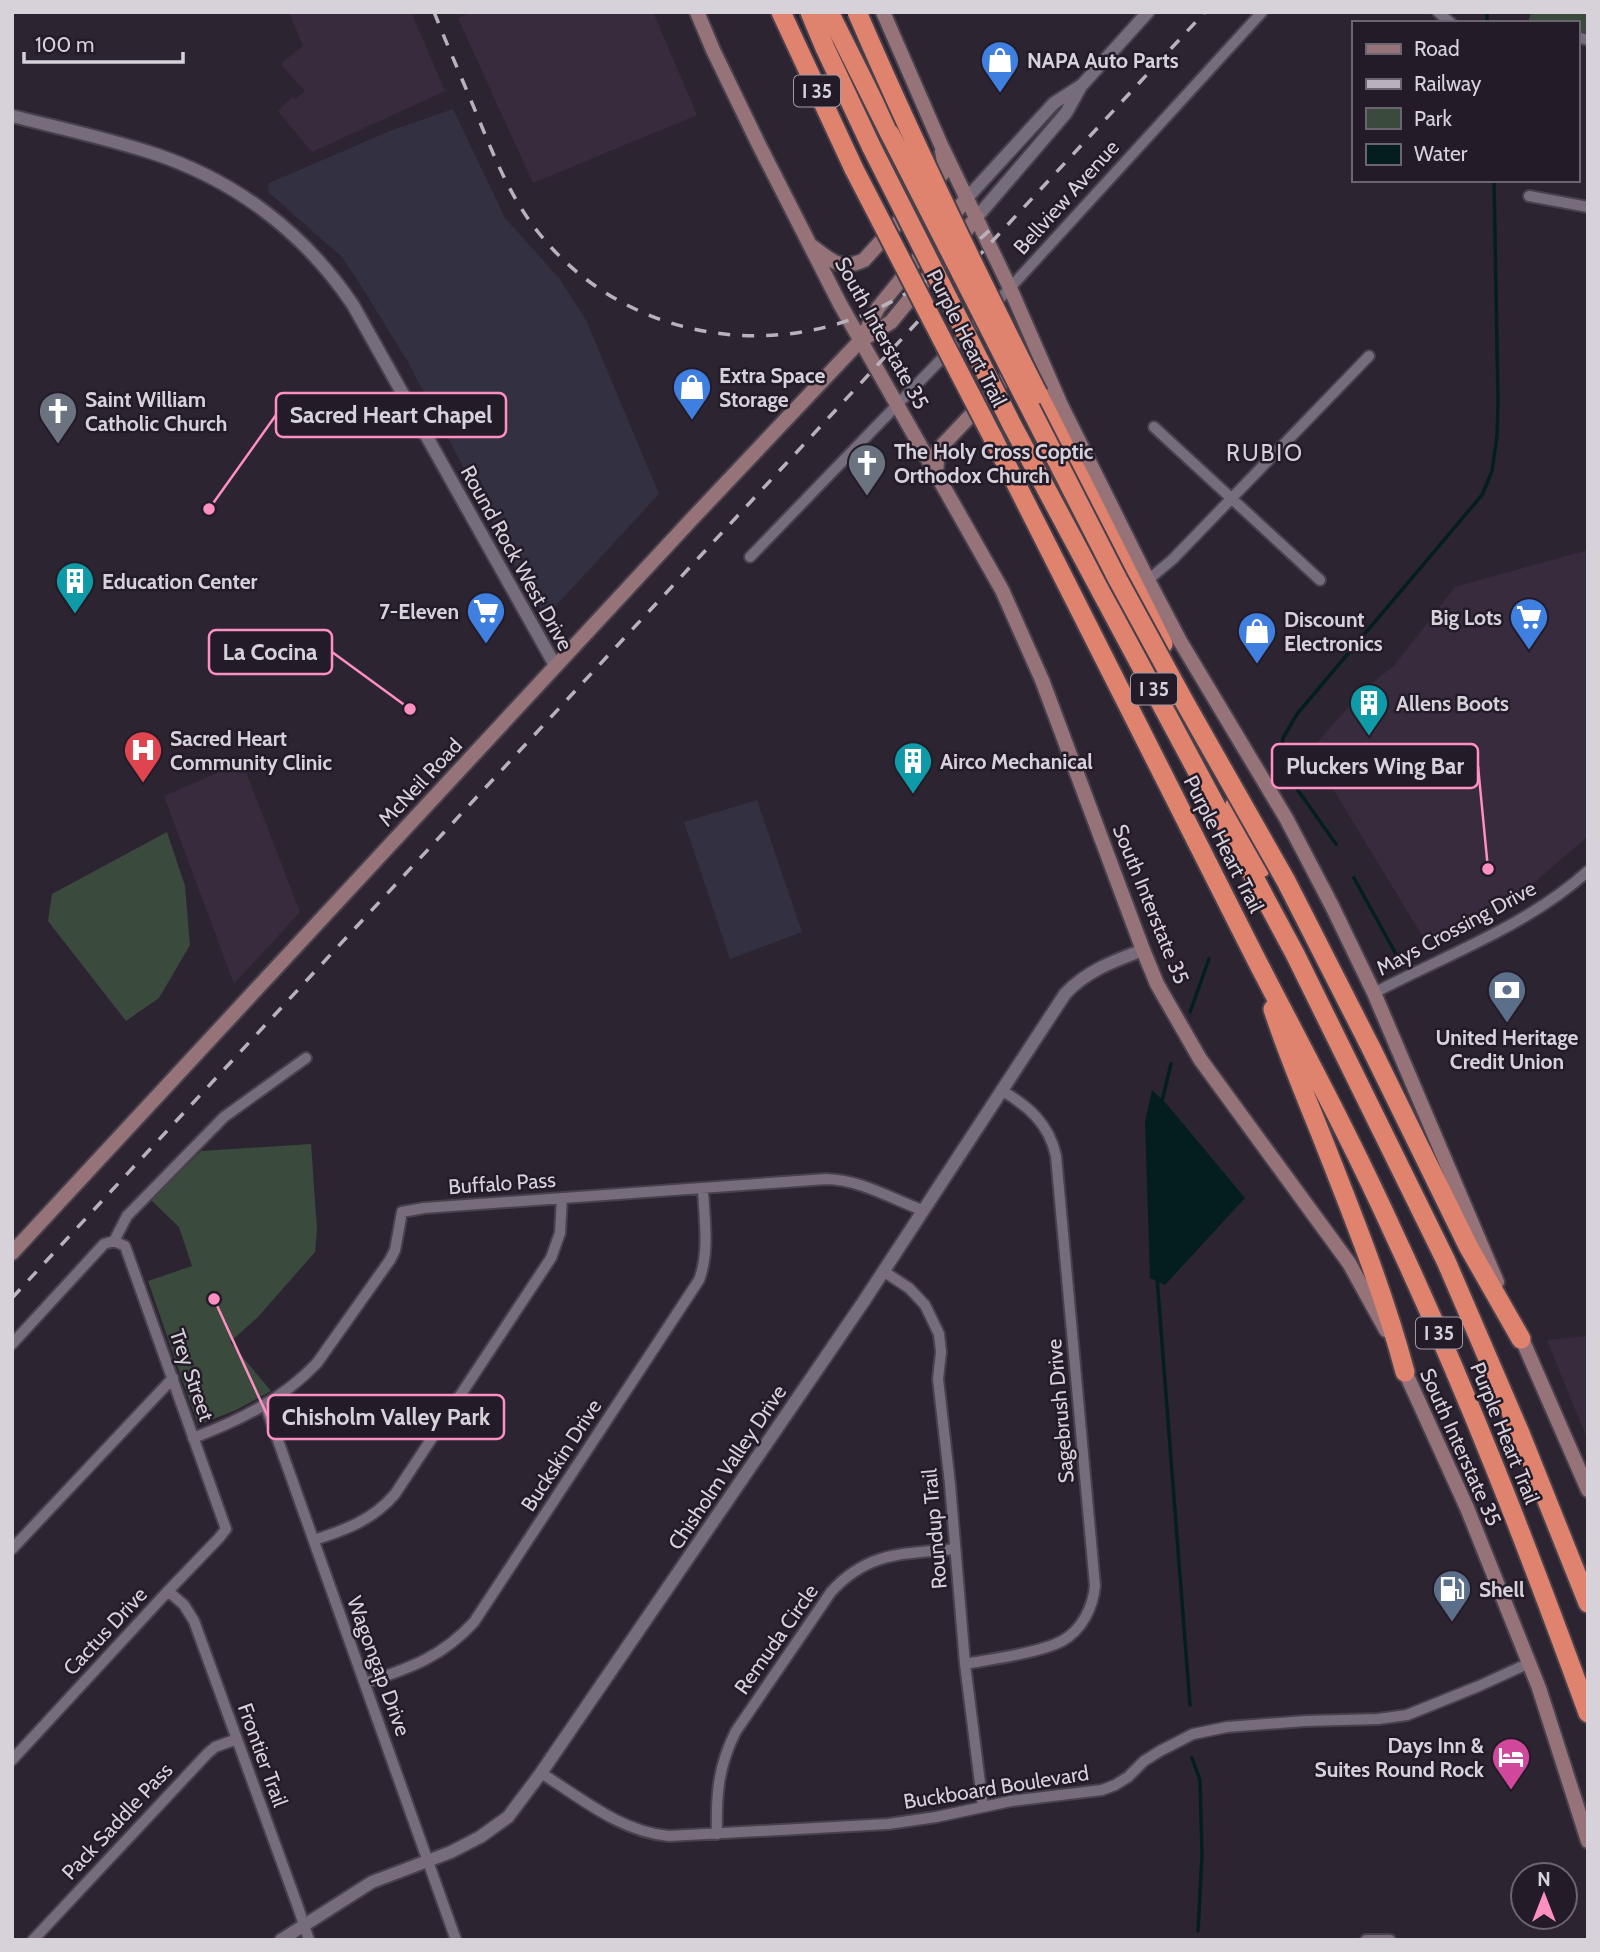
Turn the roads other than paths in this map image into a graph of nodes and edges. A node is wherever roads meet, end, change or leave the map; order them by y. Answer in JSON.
{"nodes":[{"id":1,"x":697,"y":12,"type":"edge"},
{"id":2,"x":781,"y":12,"type":"edge"},
{"id":3,"x":810,"y":12,"type":"edge"},
{"id":4,"x":829,"y":12,"type":"edge"},
{"id":5,"x":857,"y":12,"type":"edge"},
{"id":6,"x":883,"y":12,"type":"edge"},
{"id":7,"x":1148,"y":12,"type":"edge"},
{"id":8,"x":1262,"y":12,"type":"edge"},
{"id":9,"x":1082,"y":85,"type":"junction"},
{"id":10,"x":12,"y":116,"type":"edge"},
{"id":11,"x":941,"y":145,"type":"junction"},
{"id":12,"x":1529,"y":195,"type":"dead end"},
{"id":13,"x":967,"y":198,"type":"junction"},
{"id":14,"x":1588,"y":207,"type":"edge"},
{"id":15,"x":977,"y":217,"type":"junction"},
{"id":16,"x":809,"y":244,"type":"junction"},
{"id":17,"x":1010,"y":288,"type":"junction"},
{"id":18,"x":860,"y":341,"type":"junction"},
{"id":19,"x":1369,"y":356,"type":"dead end"},
{"id":20,"x":897,"y":405,"type":"junction"},
{"id":21,"x":1061,"y":405,"type":"junction"},
{"id":22,"x":1154,"y":427,"type":"dead end"},
{"id":23,"x":936,"y":473,"type":"junction"},
{"id":24,"x":1232,"y":499,"type":"junction"},
{"id":25,"x":750,"y":557,"type":"dead end"},
{"id":26,"x":1147,"y":580,"type":"junction"},
{"id":27,"x":1320,"y":580,"type":"dead end"},
{"id":28,"x":556,"y":667,"type":"junction"},
{"id":29,"x":1588,"y":871,"type":"edge"},
{"id":30,"x":1143,"y":950,"type":"junction"},
{"id":31,"x":1295,"y":954,"type":"junction"},
{"id":32,"x":1259,"y":965,"type":"junction"},
{"id":33,"x":1374,"y":993,"type":"junction"},
{"id":34,"x":306,"y":1058,"type":"dead end"},
{"id":35,"x":1001,"y":1090,"type":"junction"},
{"id":36,"x":703,"y":1188,"type":"junction"},
{"id":37,"x":562,"y":1198,"type":"junction"},
{"id":38,"x":922,"y":1210,"type":"junction"},
{"id":39,"x":114,"y":1241,"type":"junction"},
{"id":40,"x":12,"y":1253,"type":"edge"},
{"id":41,"x":883,"y":1271,"type":"junction"},
{"id":42,"x":1521,"y":1339,"type":"junction"},
{"id":43,"x":12,"y":1344,"type":"edge"},
{"id":44,"x":1405,"y":1372,"type":"junction"},
{"id":45,"x":173,"y":1378,"type":"junction"},
{"id":46,"x":265,"y":1404,"type":"junction"},
{"id":47,"x":194,"y":1438,"type":"junction"},
{"id":48,"x":1588,"y":1490,"type":"edge"},
{"id":49,"x":226,"y":1529,"type":"joint"},
{"id":50,"x":314,"y":1540,"type":"junction"},
{"id":51,"x":12,"y":1549,"type":"edge"},
{"id":52,"x":955,"y":1549,"type":"junction"},
{"id":53,"x":168,"y":1591,"type":"junction"},
{"id":54,"x":1588,"y":1603,"type":"edge"},
{"id":55,"x":1529,"y":1663,"type":"junction"},
{"id":56,"x":965,"y":1664,"type":"junction"},
{"id":57,"x":365,"y":1683,"type":"junction"},
{"id":58,"x":1588,"y":1713,"type":"edge"},
{"id":59,"x":237,"y":1739,"type":"junction"},
{"id":60,"x":12,"y":1759,"type":"edge"},
{"id":61,"x":541,"y":1773,"type":"junction"},
{"id":62,"x":983,"y":1807,"type":"junction"},
{"id":63,"x":717,"y":1834,"type":"junction"},
{"id":64,"x":1588,"y":1841,"type":"edge"},
{"id":65,"x":428,"y":1861,"type":"junction"},
{"id":66,"x":303,"y":1926,"type":"junction"},
{"id":67,"x":33,"y":1940,"type":"edge"},
{"id":68,"x":281,"y":1940,"type":"edge"},
{"id":69,"x":309,"y":1940,"type":"edge"},
{"id":70,"x":456,"y":1940,"type":"edge"},
{"id":71,"x":1366,"y":1940,"type":"edge"},
{"id":72,"x":1390,"y":1940,"type":"edge"}],
"edges":[{"from":1,"to":16,"type":"main road","name":"South Interstate 35"},
{"from":2,"to":32,"type":"highway","name":"Purple Heart Trail","number":"I 35","bridge":true},
{"from":3,"to":31,"type":"highway","name":"Purple Heart Trail","number":"I 35","bridge":true},
{"from":4,"to":42,"type":"highway","bridge":true},
{"from":5,"to":31,"type":"highway","bridge":true},
{"from":6,"to":11,"type":"main road"},
{"from":7,"to":9,"type":"street"},
{"from":8,"to":17,"type":"street","name":"Bellview Avenue"},
{"from":9,"to":13,"type":"street"},
{"from":9,"to":15,"type":"street"},
{"from":10,"to":28,"type":"street","name":"Round Rock West Drive"},
{"from":11,"to":13,"type":"main road"},
{"from":11,"to":16,"type":"main road"},
{"from":12,"to":14,"type":"street"},
{"from":13,"to":15,"type":"main road"},
{"from":13,"to":18,"type":"main road","name":"McNeil Road"},
{"from":15,"to":17,"type":"main road"},
{"from":15,"to":18,"type":"main road","name":"McNeil Road"},
{"from":16,"to":18,"type":"main road","name":"South Interstate 35"},
{"from":17,"to":20,"type":"street","name":"Bellview Avenue"},
{"from":17,"to":21,"type":"main road"},
{"from":18,"to":20,"type":"main road","name":"South Interstate 35"},
{"from":18,"to":28,"type":"main road","name":"McNeil Road"},
{"from":19,"to":24,"type":"street"},
{"from":20,"to":23,"type":"main road","name":"South Interstate 35"},
{"from":20,"to":25,"type":"street","name":"Bellview Avenue"},
{"from":21,"to":23,"type":"main road"},
{"from":21,"to":26,"type":"main road"},
{"from":22,"to":24,"type":"street"},
{"from":23,"to":30,"type":"main road","name":"South Interstate 35"},
{"from":24,"to":26,"type":"street"},
{"from":24,"to":27,"type":"street"},
{"from":26,"to":33,"type":"main road"},
{"from":28,"to":40,"type":"main road","name":"McNeil Road"},
{"from":29,"to":33,"type":"street","name":"Mays Crossing Drive"},
{"from":30,"to":35,"type":"street","name":"Chisholm Valley Drive"},
{"from":30,"to":44,"type":"main road","name":"South Interstate 35"},
{"from":31,"to":54,"type":"highway","name":"Purple Heart Trail","number":"I 35"},
{"from":32,"to":44,"type":"highway"},
{"from":32,"to":58,"type":"highway","name":"Purple Heart Trail","number":"I 35"},
{"from":33,"to":42,"type":"main road"},
{"from":34,"to":39,"type":"street"},
{"from":35,"to":38,"type":"street","name":"Chisholm Valley Drive"},
{"from":35,"to":56,"type":"street","name":"Sagebrush Drive"},
{"from":36,"to":37,"type":"street","name":"Buffalo Pass"},
{"from":36,"to":38,"type":"street","name":"Buffalo Pass"},
{"from":36,"to":57,"type":"street","name":"Buckskin Drive"},
{"from":37,"to":46,"type":"street","name":"Buffalo Pass"},
{"from":37,"to":50,"type":"street"},
{"from":38,"to":41,"type":"street","name":"Chisholm Valley Drive"},
{"from":39,"to":43,"type":"street"},
{"from":39,"to":45,"type":"street","name":"Trey Street"},
{"from":41,"to":52,"type":"street","name":"Roundup Trail"},
{"from":41,"to":61,"type":"street","name":"Chisholm Valley Drive"},
{"from":42,"to":48,"type":"main road"},
{"from":44,"to":55,"type":"main road","name":"South Interstate 35"},
{"from":45,"to":47,"type":"street","name":"Trey Street"},
{"from":45,"to":51,"type":"street"},
{"from":46,"to":47,"type":"street","name":"Buffalo Pass"},
{"from":46,"to":50,"type":"street","name":"Wagongap Drive"},
{"from":47,"to":49,"type":"street","name":"Trey Street"},
{"from":49,"to":53,"type":"street","name":"Cactus Drive"},
{"from":50,"to":57,"type":"street","name":"Wagongap Drive"},
{"from":52,"to":56,"type":"street","name":"Roundup Trail"},
{"from":52,"to":63,"type":"street","name":"Remuda Circle"},
{"from":53,"to":59,"type":"street","name":"Frontier Trail"},
{"from":53,"to":60,"type":"street","name":"Cactus Drive"},
{"from":55,"to":62,"type":"street","name":"Buckboard Boulevard"},
{"from":55,"to":64,"type":"main road","name":"South Interstate 35"},
{"from":56,"to":62,"type":"street","name":"Roundup Trail"},
{"from":57,"to":65,"type":"street","name":"Wagongap Drive"},
{"from":59,"to":66,"type":"street","name":"Frontier Trail"},
{"from":59,"to":67,"type":"street","name":"Pack Saddle Pass"},
{"from":61,"to":63,"type":"street","name":"Buckboard Boulevard"},
{"from":61,"to":65,"type":"street","name":"Chisholm Valley Drive"},
{"from":62,"to":63,"type":"street","name":"Buckboard Boulevard"},
{"from":65,"to":66,"type":"street","name":"Chisholm Valley Drive"},
{"from":65,"to":70,"type":"street","name":"Wagongap Drive"},
{"from":66,"to":68,"type":"street","name":"Chisholm Valley Drive"},
{"from":66,"to":69,"type":"street","name":"Frontier Trail"},
{"from":71,"to":72,"type":"street"}]}
